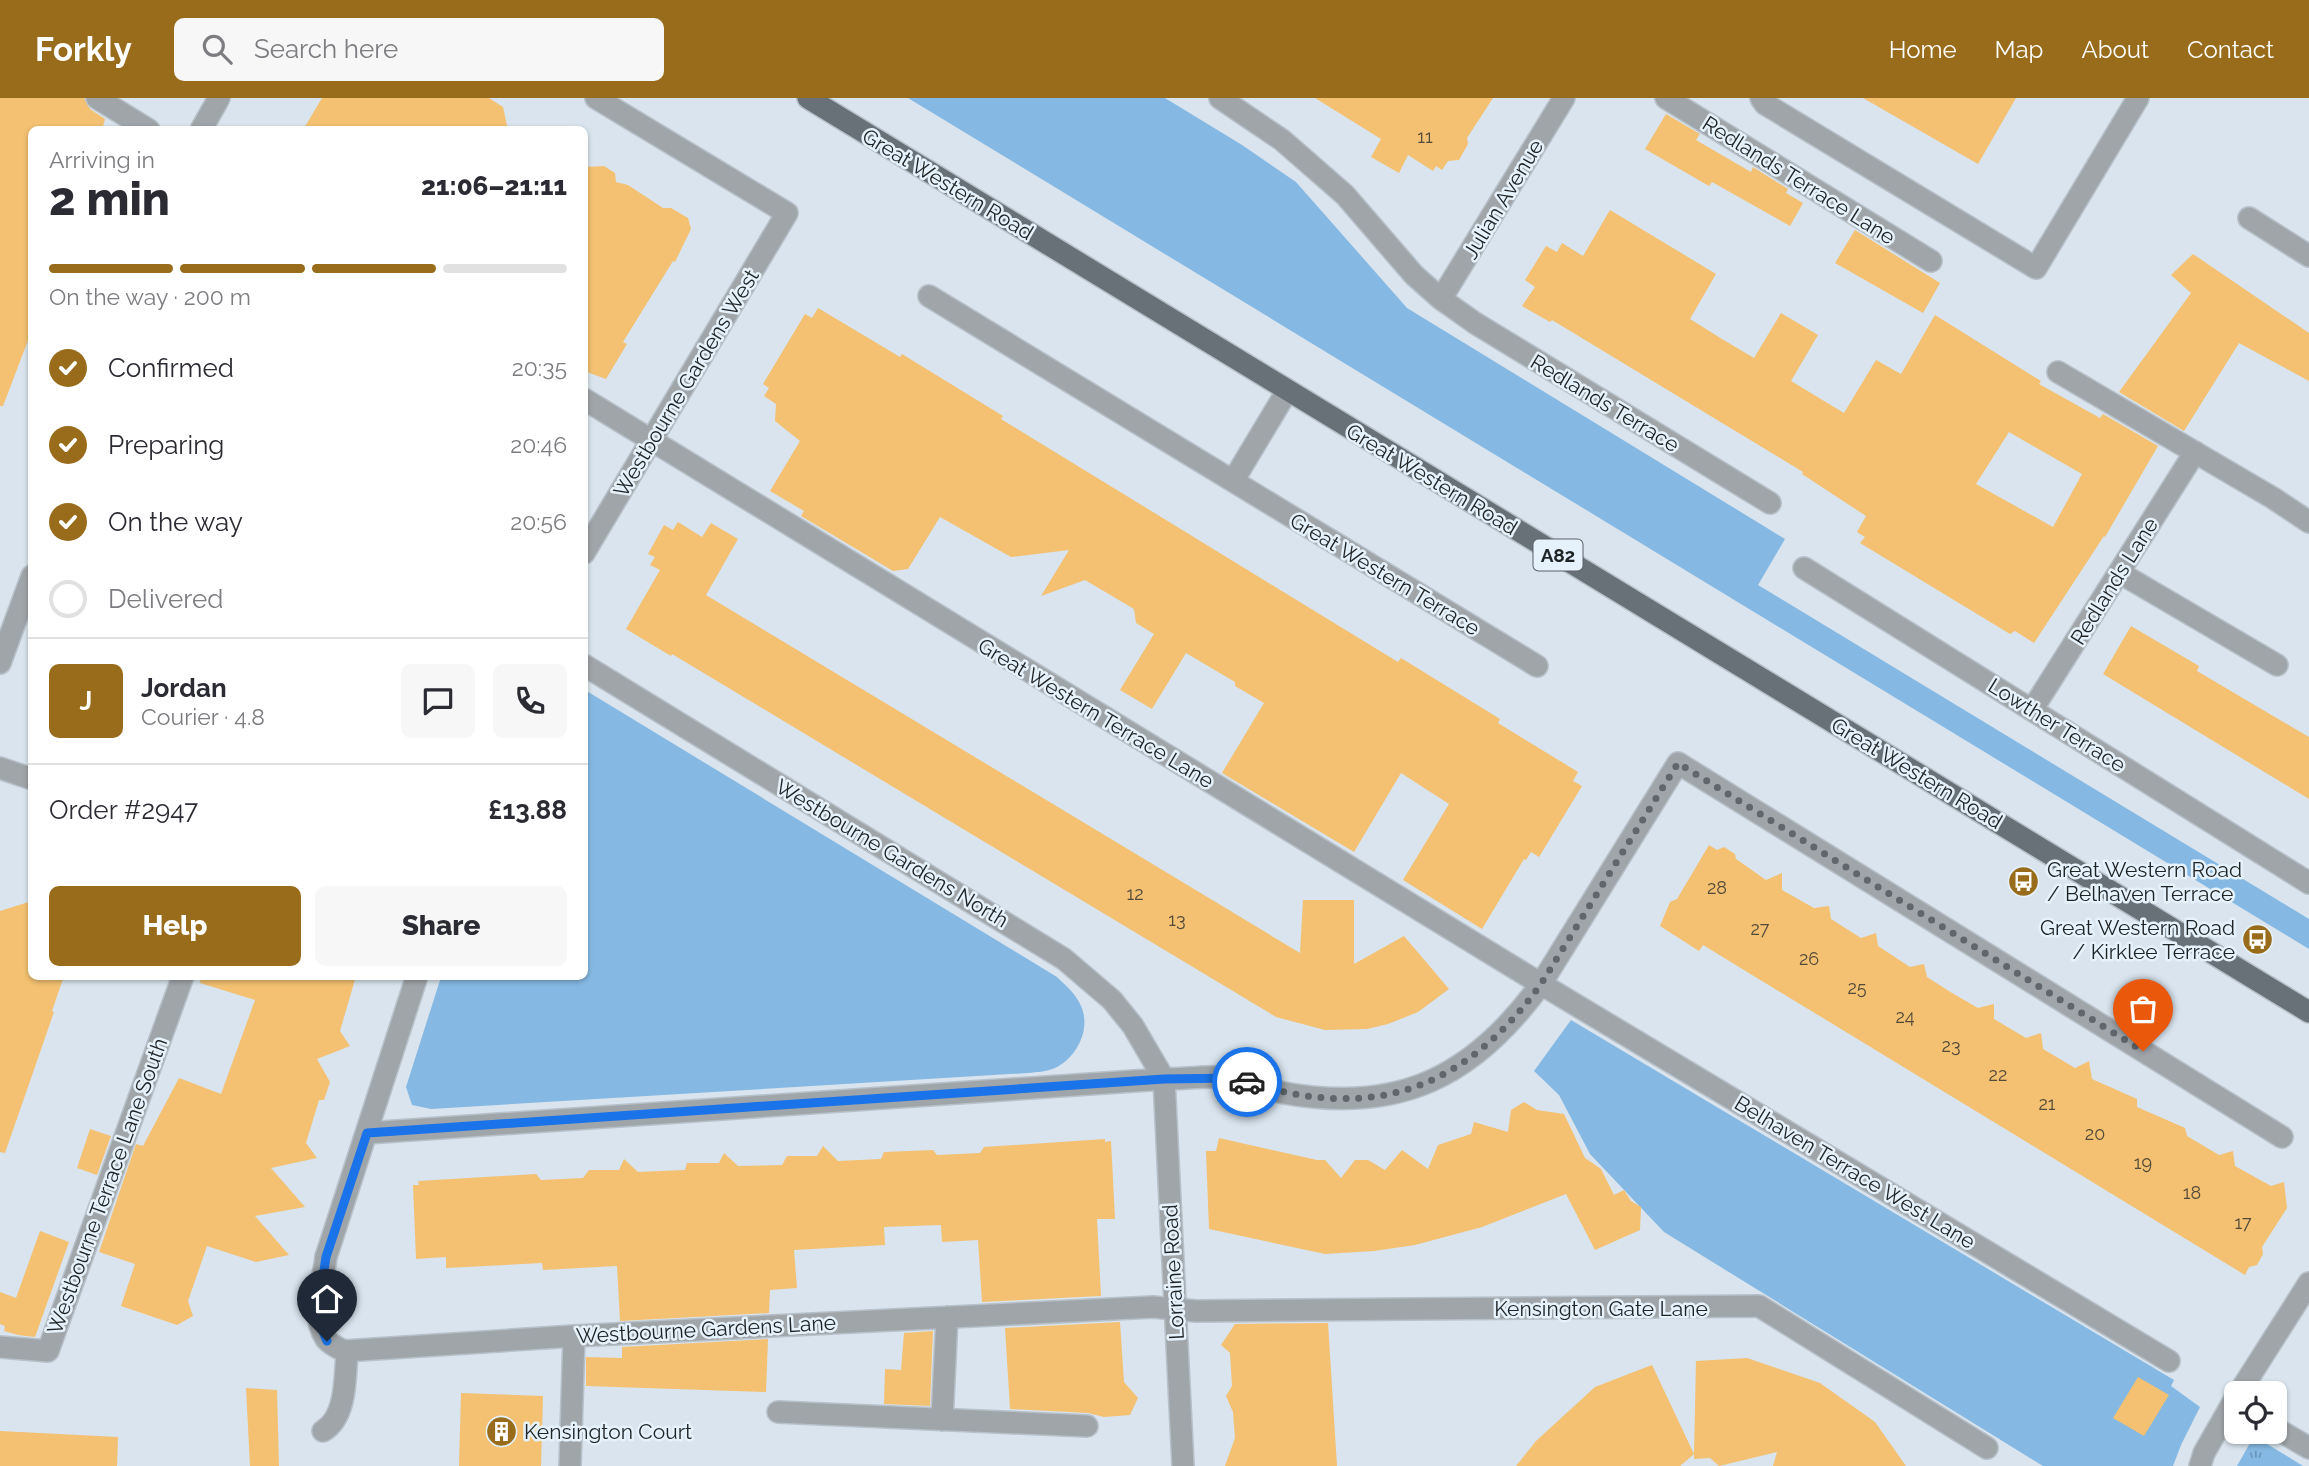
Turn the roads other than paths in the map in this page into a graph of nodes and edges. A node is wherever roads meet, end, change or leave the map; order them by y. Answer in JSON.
{"nodes":[{"id":1,"x":97,"y":98,"type":"edge"},
{"id":2,"x":219,"y":98,"type":"edge"},
{"id":3,"x":596,"y":98,"type":"edge"},
{"id":4,"x":807,"y":98,"type":"edge"},
{"id":5,"x":1220,"y":98,"type":"edge"},
{"id":6,"x":1564,"y":98,"type":"edge"},
{"id":7,"x":1666,"y":98,"type":"edge"},
{"id":8,"x":1760,"y":98,"type":"edge"},
{"id":9,"x":2138,"y":98,"type":"edge"},
{"id":10,"x":142,"y":126,"type":"edge"},
{"id":11,"x":203,"y":126,"type":"edge"},
{"id":12,"x":2249,"y":218,"type":"dead end"},
{"id":13,"x":2309,"y":256,"type":"edge"},
{"id":14,"x":1931,"y":261,"type":"dead end"},
{"id":15,"x":929,"y":296,"type":"dead end"},
{"id":16,"x":1441,"y":299,"type":"junction"},
{"id":17,"x":2058,"y":372,"type":"dead end"},
{"id":18,"x":1287,"y":391,"type":"junction"},
{"id":19,"x":588,"y":402,"type":"edge"},
{"id":20,"x":652,"y":442,"type":"junction"},
{"id":21,"x":2195,"y":452,"type":"junction"},
{"id":22,"x":1233,"y":481,"type":"junction"},
{"id":23,"x":1770,"y":503,"type":"dead end"},
{"id":24,"x":2309,"y":522,"type":"edge"},
{"id":25,"x":588,"y":546,"type":"edge"},
{"id":26,"x":1804,"y":568,"type":"dead end"},
{"id":27,"x":2120,"y":573,"type":"junction"},
{"id":28,"x":28,"y":587,"type":"edge"},
{"id":29,"x":0,"y":663,"type":"edge"},
{"id":30,"x":2277,"y":665,"type":"dead end"},
{"id":31,"x":1537,"y":666,"type":"dead end"},
{"id":32,"x":588,"y":667,"type":"edge"},
{"id":33,"x":2032,"y":710,"type":"junction"},
{"id":34,"x":0,"y":768,"type":"edge"},
{"id":35,"x":28,"y":778,"type":"edge"},
{"id":36,"x":2309,"y":883,"type":"edge"},
{"id":37,"x":182,"y":980,"type":"edge"},
{"id":38,"x":416,"y":980,"type":"edge"},
{"id":39,"x":1541,"y":984,"type":"junction"},
{"id":40,"x":2309,"y":1012,"type":"edge"},
{"id":41,"x":1164,"y":1079,"type":"junction"},
{"id":42,"x":367,"y":1133,"type":"junction"},
{"id":43,"x":2282,"y":1137,"type":"dead end"},
{"id":44,"x":2309,"y":1283,"type":"edge"},
{"id":45,"x":1175,"y":1310,"type":"junction"},
{"id":46,"x":947,"y":1317,"type":"junction"},
{"id":47,"x":574,"y":1336,"type":"junction"},
{"id":48,"x":0,"y":1347,"type":"edge"},
{"id":49,"x":348,"y":1351,"type":"junction"},
{"id":50,"x":2169,"y":1361,"type":"dead end"},
{"id":51,"x":2247,"y":1381,"type":"edge"},
{"id":52,"x":778,"y":1412,"type":"dead end"},
{"id":53,"x":2224,"y":1419,"type":"edge"},
{"id":54,"x":942,"y":1420,"type":"junction"},
{"id":55,"x":1087,"y":1426,"type":"dead end"},
{"id":56,"x":323,"y":1431,"type":"dead end"},
{"id":57,"x":2287,"y":1434,"type":"edge"},
{"id":58,"x":1987,"y":1448,"type":"dead end"},
{"id":59,"x":2309,"y":1448,"type":"edge"},
{"id":60,"x":570,"y":1466,"type":"edge"},
{"id":61,"x":1183,"y":1466,"type":"edge"},
{"id":62,"x":2200,"y":1466,"type":"edge"}],
"edges":[{"from":1,"to":10,"type":"street"},
{"from":2,"to":11,"type":"street"},
{"from":3,"to":20,"type":"street","name":"Westbourne Gardens West"},
{"from":4,"to":18,"type":"main road","name":"Great Western Road","number":"A82"},
{"from":5,"to":16,"type":"street","name":"Redlands Terrace"},
{"from":6,"to":16,"type":"street","name":"Julian Avenue"},
{"from":7,"to":14,"type":"street","name":"Redlands Terrace Lane"},
{"from":8,"to":9,"type":"street"},
{"from":12,"to":13,"type":"street"},
{"from":15,"to":22,"type":"street","name":"Great Western Terrace"},
{"from":16,"to":23,"type":"street","name":"Redlands Terrace"},
{"from":17,"to":21,"type":"street"},
{"from":18,"to":22,"type":"street"},
{"from":18,"to":40,"type":"main road","name":"Great Western Road","number":"A82"},
{"from":19,"to":20,"type":"street","name":"Great Western Terrace Lane"},
{"from":20,"to":25,"type":"street","name":"Westbourne Gardens West"},
{"from":20,"to":39,"type":"street","name":"Great Western Terrace Lane"},
{"from":21,"to":24,"type":"street"},
{"from":21,"to":27,"type":"street","name":"Redlands Lane"},
{"from":22,"to":31,"type":"street","name":"Great Western Terrace"},
{"from":26,"to":33,"type":"street","name":"Lowther Terrace"},
{"from":27,"to":30,"type":"street"},
{"from":27,"to":33,"type":"street","name":"Redlands Lane"},
{"from":28,"to":29,"type":"street"},
{"from":32,"to":41,"type":"street","name":"Westbourne Gardens North"},
{"from":33,"to":36,"type":"street","name":"Lowther Terrace"},
{"from":34,"to":35,"type":"street"},
{"from":37,"to":48,"type":"street","name":"Westbourne Terrace Lane South"},
{"from":38,"to":42,"type":"street"},
{"from":39,"to":41,"type":"street"},
{"from":39,"to":43,"type":"street"},
{"from":39,"to":50,"type":"street","name":"Belhaven Terrace West Lane"},
{"from":41,"to":42,"type":"street"},
{"from":41,"to":45,"type":"street","name":"Lorraine Road"},
{"from":42,"to":49,"type":"street"},
{"from":44,"to":51,"type":"street"},
{"from":45,"to":46,"type":"street","name":"Westbourne Gardens Lane"},
{"from":45,"to":58,"type":"street","name":"Kensington Gate Lane"},
{"from":45,"to":61,"type":"street","name":"Lorraine Road"},
{"from":46,"to":47,"type":"street","name":"Westbourne Gardens Lane"},
{"from":46,"to":54,"type":"street"},
{"from":47,"to":49,"type":"street","name":"Westbourne Gardens Lane"},
{"from":47,"to":60,"type":"street"},
{"from":49,"to":56,"type":"street"},
{"from":52,"to":54,"type":"street"},
{"from":53,"to":62,"type":"street"},
{"from":54,"to":55,"type":"street"},
{"from":57,"to":59,"type":"street"}]}
